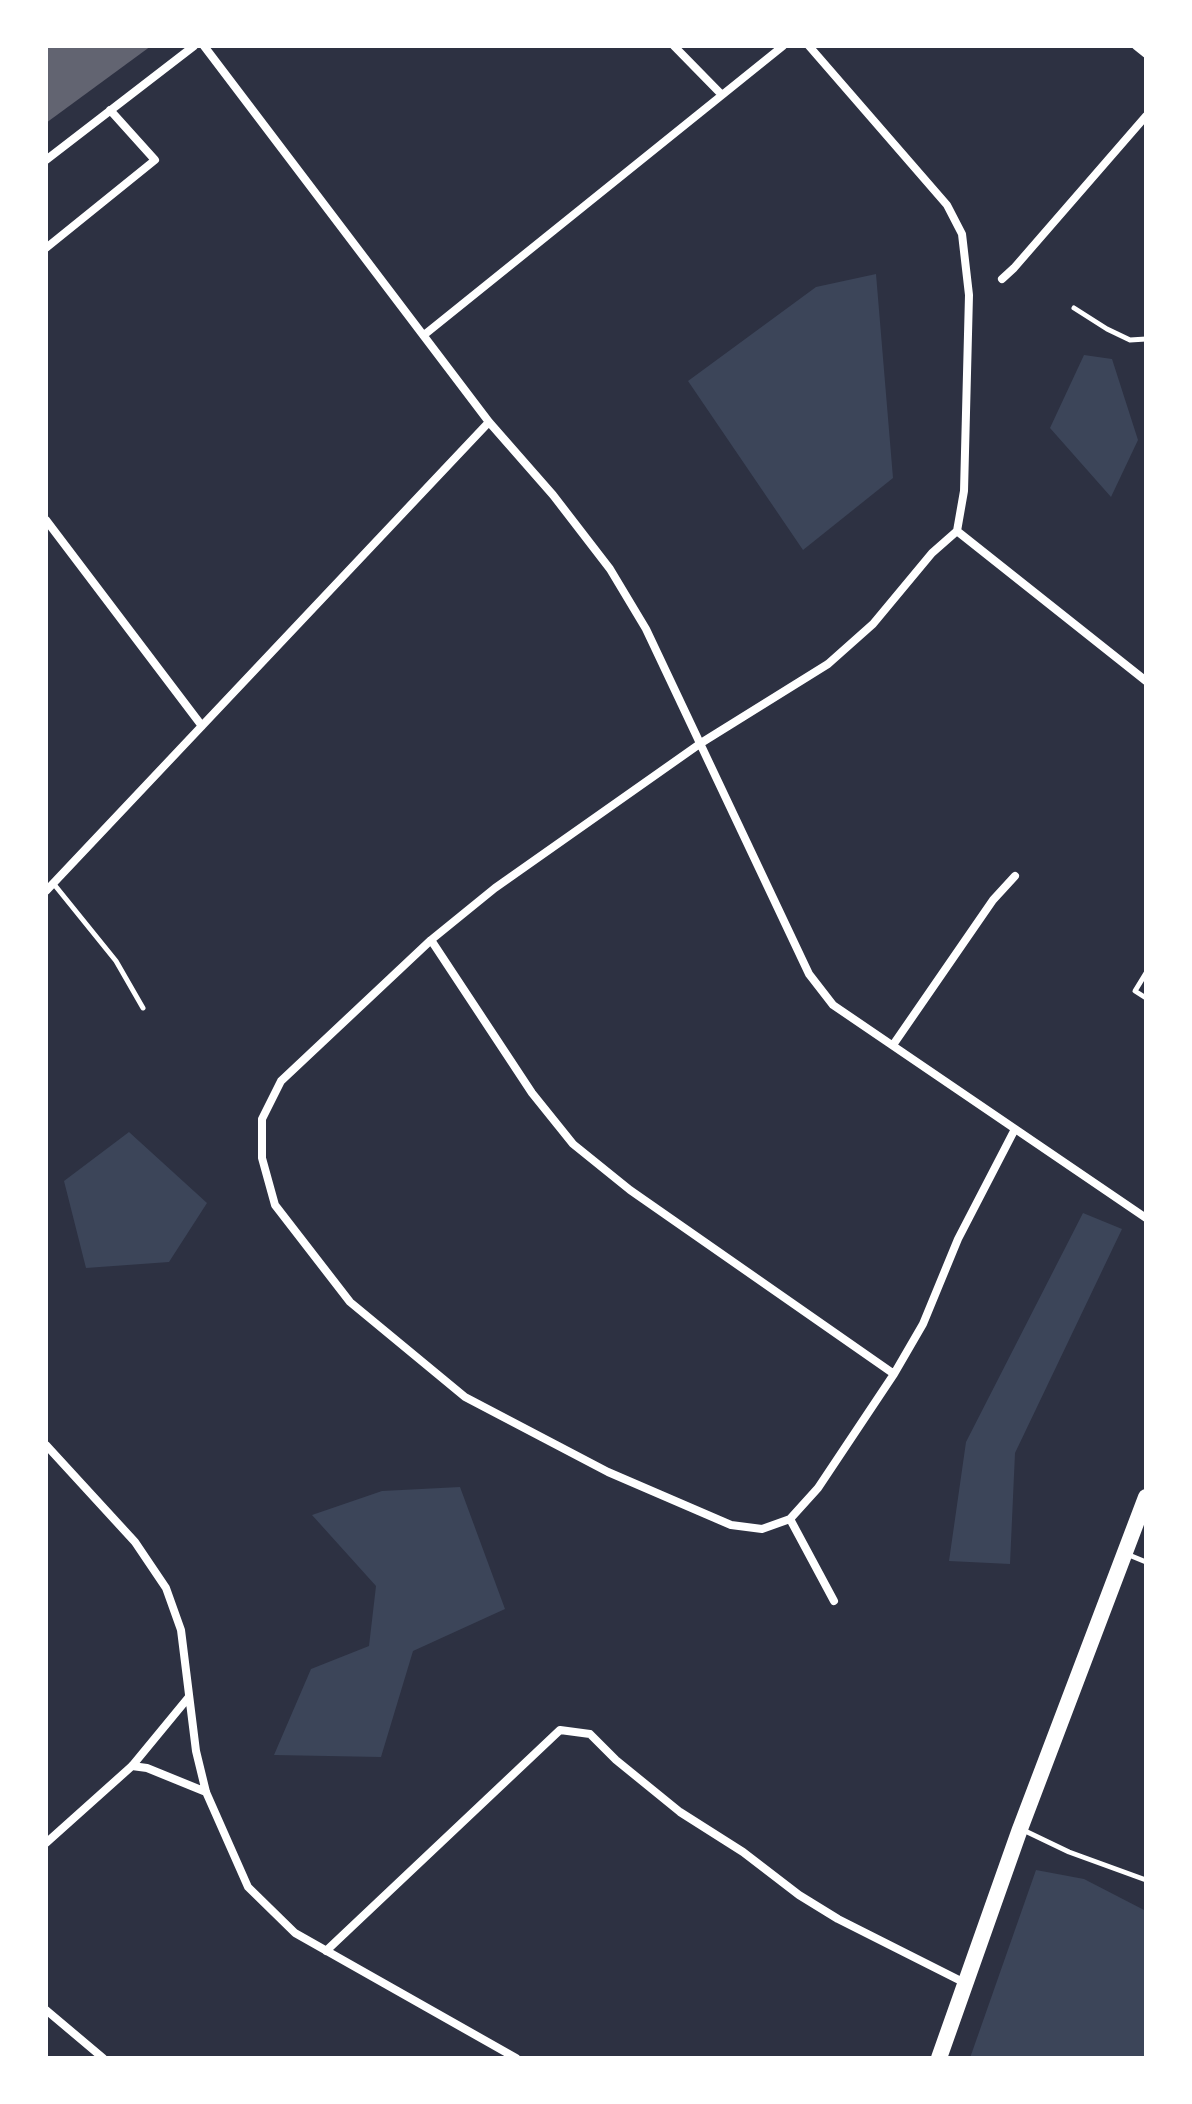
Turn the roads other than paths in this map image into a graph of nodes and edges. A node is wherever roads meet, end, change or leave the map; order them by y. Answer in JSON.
{"nodes":[{"id":1,"x":194,"y":46,"type":"edge"},
{"id":2,"x":204,"y":46,"type":"edge"},
{"id":3,"x":674,"y":46,"type":"edge"},
{"id":4,"x":783,"y":46,"type":"edge"},
{"id":5,"x":809,"y":46,"type":"edge"},
{"id":6,"x":1136,"y":46,"type":"edge"},
{"id":7,"x":1146,"y":54,"type":"edge"},
{"id":8,"x":722,"y":95,"type":"junction"},
{"id":9,"x":110,"y":110,"type":"junction"},
{"id":10,"x":1146,"y":116,"type":"edge"},
{"id":11,"x":46,"y":160,"type":"edge"},
{"id":12,"x":46,"y":248,"type":"edge"},
{"id":13,"x":1002,"y":279,"type":"dead end"},
{"id":14,"x":1074,"y":308,"type":"dead end"},
{"id":15,"x":424,"y":335,"type":"junction"},
{"id":16,"x":1146,"y":339,"type":"edge"},
{"id":17,"x":489,"y":422,"type":"junction"},
{"id":18,"x":46,"y":520,"type":"edge"},
{"id":19,"x":957,"y":531,"type":"junction"},
{"id":20,"x":1146,"y":681,"type":"edge"},
{"id":21,"x":202,"y":726,"type":"junction"},
{"id":22,"x":701,"y":743,"type":"junction"},
{"id":23,"x":1015,"y":876,"type":"dead end"},
{"id":24,"x":53,"y":883,"type":"junction"},
{"id":25,"x":46,"y":891,"type":"edge"},
{"id":26,"x":431,"y":940,"type":"junction"},
{"id":27,"x":1146,"y":973,"type":"edge"},
{"id":28,"x":1146,"y":998,"type":"edge"},
{"id":29,"x":143,"y":1008,"type":"dead end"},
{"id":30,"x":893,"y":1045,"type":"junction"},
{"id":31,"x":1015,"y":1129,"type":"junction"},
{"id":32,"x":1146,"y":1218,"type":"edge"},
{"id":33,"x":894,"y":1374,"type":"junction"},
{"id":34,"x":46,"y":1445,"type":"edge"},
{"id":35,"x":1146,"y":1497,"type":"edge"},
{"id":36,"x":790,"y":1519,"type":"junction"},
{"id":37,"x":1140,"y":1528,"type":"edge"},
{"id":38,"x":1124,"y":1554,"type":"junction"},
{"id":39,"x":1146,"y":1562,"type":"edge"},
{"id":40,"x":834,"y":1601,"type":"dead end"},
{"id":41,"x":188,"y":1698,"type":"junction"},
{"id":42,"x":132,"y":1766,"type":"junction"},
{"id":43,"x":206,"y":1792,"type":"junction"},
{"id":44,"x":1020,"y":1829,"type":"junction"},
{"id":45,"x":46,"y":1843,"type":"edge"},
{"id":46,"x":1146,"y":1880,"type":"edge"},
{"id":47,"x":326,"y":1951,"type":"junction"},
{"id":48,"x":966,"y":1983,"type":"junction"},
{"id":49,"x":46,"y":2010,"type":"edge"},
{"id":50,"x":103,"y":2058,"type":"edge"},
{"id":51,"x":516,"y":2058,"type":"edge"},
{"id":52,"x":939,"y":2058,"type":"edge"}],
"edges":[{"from":1,"to":9,"type":"street"},
{"from":2,"to":15,"type":"street"},
{"from":3,"to":8,"type":"street"},
{"from":4,"to":8,"type":"street"},
{"from":5,"to":19,"type":"street"},
{"from":6,"to":7,"type":"street"},
{"from":8,"to":15,"type":"street"},
{"from":9,"to":11,"type":"street"},
{"from":9,"to":12,"type":"street"},
{"from":10,"to":13,"type":"street"},
{"from":14,"to":16,"type":"lane"},
{"from":15,"to":17,"type":"street"},
{"from":17,"to":21,"type":"street"},
{"from":17,"to":22,"type":"street"},
{"from":18,"to":21,"type":"street"},
{"from":19,"to":20,"type":"street"},
{"from":19,"to":22,"type":"street"},
{"from":21,"to":24,"type":"street"},
{"from":22,"to":26,"type":"street"},
{"from":22,"to":30,"type":"street"},
{"from":23,"to":30,"type":"street"},
{"from":24,"to":25,"type":"street"},
{"from":24,"to":29,"type":"lane"},
{"from":26,"to":33,"type":"street"},
{"from":26,"to":36,"type":"street"},
{"from":27,"to":28,"type":"lane"},
{"from":30,"to":31,"type":"street"},
{"from":31,"to":32,"type":"street"},
{"from":31,"to":33,"type":"street"},
{"from":33,"to":36,"type":"street"},
{"from":34,"to":41,"type":"street"},
{"from":35,"to":37,"type":"main road"},
{"from":36,"to":40,"type":"street"},
{"from":37,"to":38,"type":"main road"},
{"from":38,"to":39,"type":"lane"},
{"from":38,"to":44,"type":"main road"},
{"from":41,"to":42,"type":"street"},
{"from":41,"to":43,"type":"street"},
{"from":42,"to":43,"type":"street"},
{"from":42,"to":45,"type":"street"},
{"from":43,"to":47,"type":"street"},
{"from":44,"to":46,"type":"lane"},
{"from":44,"to":48,"type":"main road"},
{"from":47,"to":48,"type":"street"},
{"from":47,"to":51,"type":"street"},
{"from":48,"to":52,"type":"main road"},
{"from":49,"to":50,"type":"street"}]}
